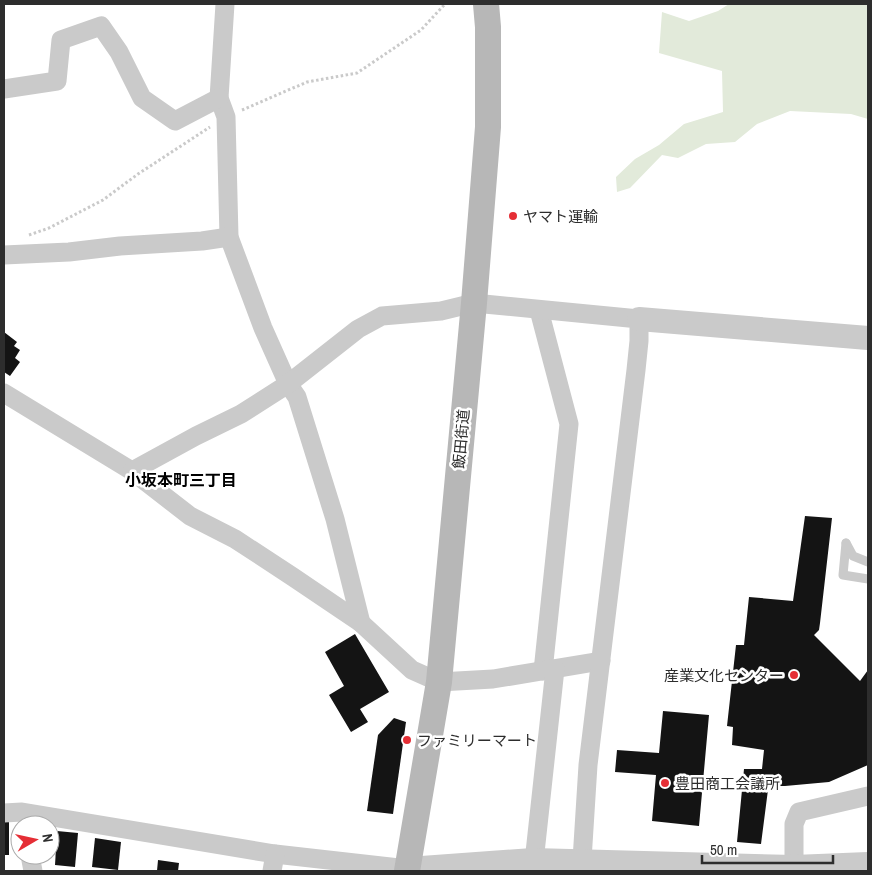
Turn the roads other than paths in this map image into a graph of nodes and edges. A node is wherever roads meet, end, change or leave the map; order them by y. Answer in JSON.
{"nodes":[{"id":1,"x":225,"y":4,"type":"edge"},
{"id":2,"x":486,"y":4,"type":"edge"},
{"id":3,"x":4,"y":89,"type":"edge"},
{"id":4,"x":219,"y":98,"type":"junction"},
{"id":5,"x":229,"y":237,"type":"junction"},
{"id":6,"x":4,"y":255,"type":"edge"},
{"id":7,"x":474,"y":303,"type":"junction"},
{"id":8,"x":539,"y":310,"type":"junction"},
{"id":9,"x":639,"y":319,"type":"junction"},
{"id":10,"x":868,"y":338,"type":"edge"},
{"id":11,"x":288,"y":384,"type":"junction"},
{"id":12,"x":4,"y":392,"type":"edge"},
{"id":13,"x":132,"y":471,"type":"junction"},
{"id":14,"x":868,"y":562,"type":"edge"},
{"id":15,"x":868,"y":579,"type":"edge"},
{"id":16,"x":361,"y":623,"type":"junction"},
{"id":17,"x":601,"y":661,"type":"junction"},
{"id":18,"x":549,"y":670,"type":"junction"},
{"id":19,"x":439,"y":682,"type":"junction"},
{"id":20,"x":868,"y":796,"type":"edge"},
{"id":21,"x":60,"y":825,"type":"edge"},
{"id":22,"x":582,"y":860,"type":"junction"},
{"id":23,"x":274,"y":863,"type":"edge"},
{"id":24,"x":868,"y":864,"type":"edge"},
{"id":25,"x":533,"y":866,"type":"edge"},
{"id":26,"x":657,"y":867,"type":"edge"},
{"id":27,"x":794,"y":869,"type":"edge"},
{"id":28,"x":408,"y":870,"type":"edge"}],
"edges":[{"from":1,"to":4,"type":"street"},
{"from":2,"to":7,"type":"main road","name":"飯田街道"},
{"from":3,"to":4,"type":"street"},
{"from":4,"to":5,"type":"street"},
{"from":5,"to":6,"type":"street"},
{"from":5,"to":11,"type":"street"},
{"from":7,"to":8,"type":"street"},
{"from":7,"to":11,"type":"street"},
{"from":7,"to":19,"type":"main road","name":"飯田街道"},
{"from":8,"to":9,"type":"street"},
{"from":8,"to":18,"type":"street"},
{"from":9,"to":10,"type":"street"},
{"from":9,"to":17,"type":"street"},
{"from":11,"to":13,"type":"street"},
{"from":11,"to":16,"type":"street"},
{"from":12,"to":13,"type":"street"},
{"from":13,"to":16,"type":"street"},
{"from":14,"to":15,"type":"lane"},
{"from":16,"to":19,"type":"street"},
{"from":17,"to":18,"type":"street"},
{"from":17,"to":22,"type":"street"},
{"from":18,"to":19,"type":"street"},
{"from":18,"to":25,"type":"street"},
{"from":19,"to":28,"type":"main road","name":"飯田街道"},
{"from":20,"to":27,"type":"street"},
{"from":21,"to":23,"type":"street"},
{"from":22,"to":25,"type":"street"},
{"from":22,"to":26,"type":"street"},
{"from":23,"to":28,"type":"street"},
{"from":24,"to":27,"type":"street"},
{"from":25,"to":28,"type":"street"},
{"from":26,"to":27,"type":"street"}]}
